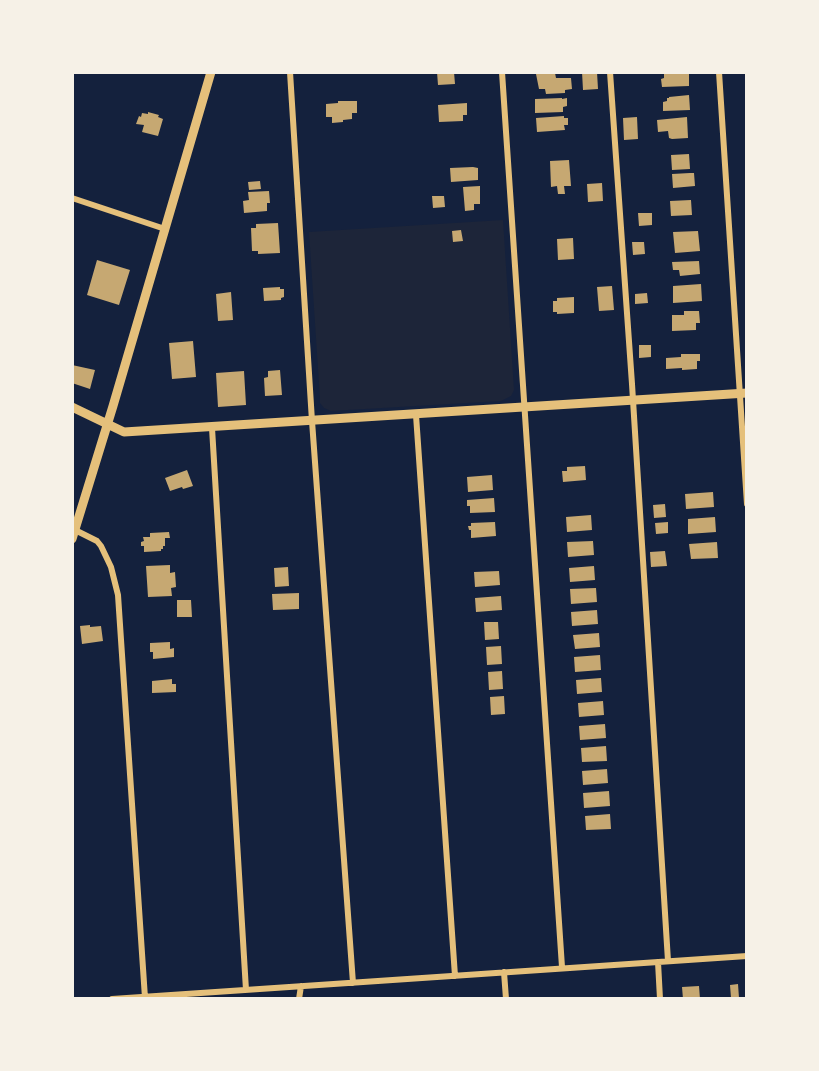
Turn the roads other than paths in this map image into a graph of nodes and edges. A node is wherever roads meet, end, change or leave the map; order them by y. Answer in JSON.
{"nodes":[{"id":1,"x":211,"y":72,"type":"edge"},
{"id":2,"x":290,"y":72,"type":"edge"},
{"id":3,"x":502,"y":72,"type":"edge"},
{"id":4,"x":610,"y":72,"type":"edge"},
{"id":5,"x":719,"y":72,"type":"edge"},
{"id":6,"x":72,"y":198,"type":"edge"},
{"id":7,"x":165,"y":229,"type":"junction"},
{"id":8,"x":743,"y":394,"type":"edge"},
{"id":9,"x":633,"y":400,"type":"junction"},
{"id":10,"x":72,"y":407,"type":"edge"},
{"id":11,"x":524,"y":408,"type":"junction"},
{"id":12,"x":416,"y":415,"type":"junction"},
{"id":13,"x":312,"y":421,"type":"junction"},
{"id":14,"x":108,"y":424,"type":"junction"},
{"id":15,"x":212,"y":428,"type":"junction"},
{"id":16,"x":747,"y":504,"type":"edge"},
{"id":17,"x":74,"y":535,"type":"edge"},
{"id":18,"x":747,"y":956,"type":"edge"},
{"id":19,"x":668,"y":961,"type":"junction"},
{"id":20,"x":658,"y":962,"type":"junction"},
{"id":21,"x":562,"y":967,"type":"junction"},
{"id":22,"x":504,"y":972,"type":"junction"},
{"id":23,"x":455,"y":976,"type":"junction"},
{"id":24,"x":353,"y":983,"type":"junction"},
{"id":25,"x":301,"y":986,"type":"junction"},
{"id":26,"x":246,"y":990,"type":"junction"},
{"id":27,"x":145,"y":998,"type":"edge"},
{"id":28,"x":112,"y":999,"type":"edge"},
{"id":29,"x":299,"y":999,"type":"edge"},
{"id":30,"x":506,"y":999,"type":"edge"},
{"id":31,"x":660,"y":999,"type":"edge"}],
"edges":[{"from":1,"to":7,"type":"street"},
{"from":2,"to":13,"type":"street"},
{"from":3,"to":11,"type":"street"},
{"from":4,"to":9,"type":"street"},
{"from":5,"to":8,"type":"street"},
{"from":6,"to":7,"type":"street"},
{"from":7,"to":14,"type":"street"},
{"from":8,"to":9,"type":"street"},
{"from":8,"to":16,"type":"street"},
{"from":9,"to":11,"type":"street"},
{"from":9,"to":19,"type":"street"},
{"from":10,"to":14,"type":"street"},
{"from":11,"to":12,"type":"street"},
{"from":11,"to":21,"type":"street"},
{"from":12,"to":13,"type":"street"},
{"from":12,"to":23,"type":"street"},
{"from":13,"to":15,"type":"street"},
{"from":13,"to":24,"type":"street"},
{"from":14,"to":15,"type":"street"},
{"from":14,"to":17,"type":"street"},
{"from":15,"to":26,"type":"street"},
{"from":17,"to":27,"type":"street"},
{"from":18,"to":19,"type":"street"},
{"from":19,"to":20,"type":"street"},
{"from":20,"to":21,"type":"street"},
{"from":20,"to":31,"type":"street"},
{"from":21,"to":22,"type":"street"},
{"from":22,"to":23,"type":"street"},
{"from":22,"to":30,"type":"street"},
{"from":23,"to":24,"type":"street"},
{"from":24,"to":25,"type":"street"},
{"from":25,"to":26,"type":"street"},
{"from":25,"to":29,"type":"street"},
{"from":26,"to":27,"type":"street"},
{"from":27,"to":28,"type":"street"}]}
